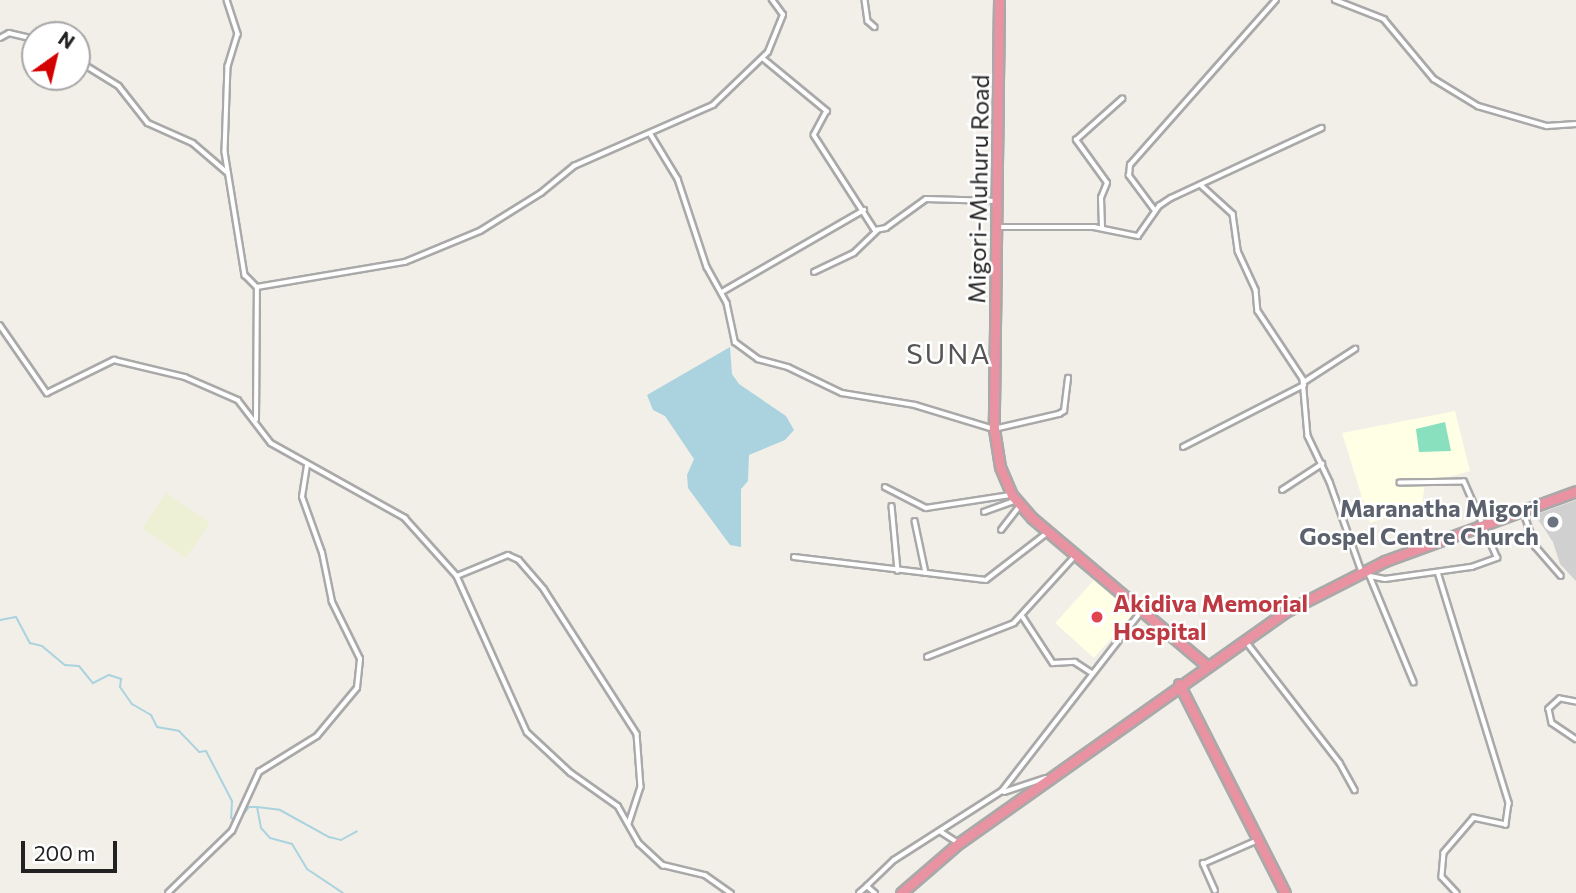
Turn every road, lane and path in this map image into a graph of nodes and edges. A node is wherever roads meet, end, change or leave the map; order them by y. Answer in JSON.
{"nodes":[{"id":1,"x":227,"y":0,"type":"edge"},
{"id":2,"x":772,"y":0,"type":"edge"},
{"id":3,"x":865,"y":0,"type":"edge"},
{"id":4,"x":999,"y":0,"type":"edge"},
{"id":5,"x":1276,"y":0,"type":"edge"},
{"id":6,"x":1335,"y":0,"type":"edge"},
{"id":7,"x":875,"y":27,"type":"dead end"},
{"id":8,"x":21,"y":36,"type":"edge"},
{"id":9,"x":0,"y":38,"type":"edge"},
{"id":10,"x":764,"y":59,"type":"junction"},
{"id":11,"x":91,"y":69,"type":"edge"},
{"id":12,"x":1122,"y":99,"type":"dead end"},
{"id":13,"x":1576,"y":124,"type":"edge"},
{"id":14,"x":1322,"y":128,"type":"dead end"},
{"id":15,"x":650,"y":133,"type":"junction"},
{"id":16,"x":228,"y":173,"type":"junction"},
{"id":17,"x":1201,"y":185,"type":"junction"},
{"id":18,"x":998,"y":201,"type":"junction"},
{"id":19,"x":864,"y":210,"type":"junction"},
{"id":20,"x":1155,"y":211,"type":"junction"},
{"id":21,"x":998,"y":227,"type":"junction"},
{"id":22,"x":1102,"y":228,"type":"junction"},
{"id":23,"x":877,"y":231,"type":"junction"},
{"id":24,"x":814,"y":272,"type":"dead end"},
{"id":25,"x":257,"y":287,"type":"junction"},
{"id":26,"x":722,"y":292,"type":"junction"},
{"id":27,"x":0,"y":324,"type":"edge"},
{"id":28,"x":1355,"y":349,"type":"dead end"},
{"id":29,"x":1068,"y":378,"type":"dead end"},
{"id":30,"x":1304,"y":384,"type":"junction"},
{"id":31,"x":256,"y":422,"type":"junction"},
{"id":32,"x":994,"y":429,"type":"junction"},
{"id":33,"x":1183,"y":447,"type":"dead end"},
{"id":34,"x":1322,"y":464,"type":"junction"},
{"id":35,"x":307,"y":465,"type":"junction"},
{"id":36,"x":1401,"y":483,"type":"dead end"},
{"id":37,"x":885,"y":487,"type":"dead end"},
{"id":38,"x":1282,"y":490,"type":"dead end"},
{"id":39,"x":1576,"y":491,"type":"edge"},
{"id":40,"x":1016,"y":500,"type":"junction"},
{"id":41,"x":892,"y":506,"type":"dead end"},
{"id":42,"x":1522,"y":509,"type":"junction"},
{"id":43,"x":984,"y":512,"type":"dead end"},
{"id":44,"x":915,"y":521,"type":"dead end"},
{"id":45,"x":1483,"y":524,"type":"junction"},
{"id":46,"x":1001,"y":530,"type":"dead end"},
{"id":47,"x":1048,"y":532,"type":"junction"},
{"id":48,"x":1077,"y":555,"type":"junction"},
{"id":49,"x":793,"y":557,"type":"dead end"},
{"id":50,"x":898,"y":571,"type":"junction"},
{"id":51,"x":1366,"y":572,"type":"junction"},
{"id":52,"x":1438,"y":572,"type":"junction"},
{"id":53,"x":926,"y":573,"type":"junction"},
{"id":54,"x":457,"y":576,"type":"junction"},
{"id":55,"x":1561,"y":576,"type":"dead end"},
{"id":56,"x":1143,"y":610,"type":"junction"},
{"id":57,"x":1023,"y":617,"type":"junction"},
{"id":58,"x":1244,"y":638,"type":"junction"},
{"id":59,"x":927,"y":657,"type":"dead end"},
{"id":60,"x":1206,"y":665,"type":"junction"},
{"id":61,"x":1086,"y":672,"type":"junction"},
{"id":62,"x":1094,"y":673,"type":"junction"},
{"id":63,"x":1089,"y":680,"type":"junction"},
{"id":64,"x":1414,"y":682,"type":"dead end"},
{"id":65,"x":1176,"y":686,"type":"junction"},
{"id":66,"x":1576,"y":702,"type":"edge"},
{"id":67,"x":1576,"y":740,"type":"edge"},
{"id":68,"x":1048,"y":778,"type":"junction"},
{"id":69,"x":1354,"y":790,"type":"dead end"},
{"id":70,"x":999,"y":794,"type":"junction"},
{"id":71,"x":629,"y":824,"type":"junction"},
{"id":72,"x":940,"y":831,"type":"junction"},
{"id":73,"x":1258,"y":840,"type":"junction"},
{"id":74,"x":959,"y":843,"type":"junction"},
{"id":75,"x":867,"y":886,"type":"junction"},
{"id":76,"x":1214,"y":891,"type":"edge"},
{"id":77,"x":168,"y":893,"type":"edge"},
{"id":78,"x":731,"y":893,"type":"edge"},
{"id":79,"x":859,"y":893,"type":"edge"},
{"id":80,"x":875,"y":893,"type":"edge"},
{"id":81,"x":901,"y":893,"type":"edge"},
{"id":82,"x":1285,"y":893,"type":"edge"},
{"id":83,"x":1457,"y":893,"type":"edge"}],
"edges":[{"from":1,"to":16,"type":"street"},
{"from":2,"to":10,"type":"street"},
{"from":3,"to":7,"type":"street"},
{"from":4,"to":18,"type":"highway","name":"Migori-Muhuru Road"},
{"from":5,"to":20,"type":"street"},
{"from":6,"to":13,"type":"street"},
{"from":8,"to":9,"type":"street"},
{"from":10,"to":15,"type":"street"},
{"from":10,"to":19,"type":"street"},
{"from":11,"to":16,"type":"street"},
{"from":12,"to":22,"type":"street"},
{"from":14,"to":17,"type":"street"},
{"from":15,"to":25,"type":"street"},
{"from":15,"to":26,"type":"street"},
{"from":16,"to":25,"type":"street"},
{"from":17,"to":20,"type":"street"},
{"from":17,"to":30,"type":"street"},
{"from":18,"to":21,"type":"highway","name":"Migori-Muhuru Road"},
{"from":18,"to":23,"type":"street"},
{"from":19,"to":23,"type":"street"},
{"from":19,"to":26,"type":"street"},
{"from":20,"to":22,"type":"street"},
{"from":21,"to":22,"type":"street"},
{"from":21,"to":32,"type":"highway","name":"Migori-Muhuru Road"},
{"from":23,"to":24,"type":"street"},
{"from":25,"to":31,"type":"street"},
{"from":26,"to":32,"type":"street"},
{"from":27,"to":31,"type":"street"},
{"from":28,"to":30,"type":"street"},
{"from":29,"to":32,"type":"street"},
{"from":30,"to":33,"type":"street"},
{"from":30,"to":34,"type":"street"},
{"from":31,"to":35,"type":"street"},
{"from":32,"to":40,"type":"highway","name":"Migori-Muhuru Road"},
{"from":34,"to":38,"type":"street"},
{"from":34,"to":51,"type":"street"},
{"from":35,"to":54,"type":"street"},
{"from":35,"to":77,"type":"street"},
{"from":36,"to":45,"type":"street"},
{"from":37,"to":40,"type":"street"},
{"from":39,"to":42,"type":"highway"},
{"from":40,"to":43,"type":"street"},
{"from":40,"to":46,"type":"street"},
{"from":40,"to":47,"type":"highway","name":"Migori-Muhuru Road"},
{"from":41,"to":50,"type":"street"},
{"from":42,"to":45,"type":"highway"},
{"from":42,"to":55,"type":"street"},
{"from":44,"to":53,"type":"street"},
{"from":45,"to":51,"type":"highway"},
{"from":45,"to":52,"type":"street"},
{"from":47,"to":48,"type":"highway","name":"Migori-Muhuru Road"},
{"from":47,"to":53,"type":"street"},
{"from":48,"to":56,"type":"highway","name":"Migori-Muhuru Road"},
{"from":48,"to":57,"type":"street"},
{"from":49,"to":50,"type":"street"},
{"from":50,"to":53,"type":"street"},
{"from":51,"to":52,"type":"street"},
{"from":51,"to":58,"type":"highway"},
{"from":51,"to":64,"type":"street"},
{"from":52,"to":83,"type":"street"},
{"from":54,"to":71,"type":"street"},
{"from":54,"to":71,"type":"street"},
{"from":56,"to":60,"type":"highway","name":"Migori-Muhuru Road"},
{"from":56,"to":62,"type":"street"},
{"from":57,"to":59,"type":"street"},
{"from":57,"to":61,"type":"street"},
{"from":58,"to":60,"type":"highway"},
{"from":58,"to":69,"type":"street"},
{"from":60,"to":65,"type":"highway"},
{"from":61,"to":62,"type":"street"},
{"from":61,"to":63,"type":"street"},
{"from":62,"to":63,"type":"street"},
{"from":63,"to":70,"type":"street"},
{"from":65,"to":68,"type":"highway"},
{"from":65,"to":73,"type":"highway"},
{"from":66,"to":67,"type":"street"},
{"from":68,"to":70,"type":"street"},
{"from":68,"to":74,"type":"highway"},
{"from":70,"to":72,"type":"street"},
{"from":71,"to":78,"type":"street"},
{"from":72,"to":74,"type":"street"},
{"from":72,"to":75,"type":"street"},
{"from":73,"to":76,"type":"street"},
{"from":73,"to":82,"type":"highway"},
{"from":74,"to":81,"type":"highway"},
{"from":75,"to":79,"type":"street"},
{"from":75,"to":80,"type":"street"}]}
